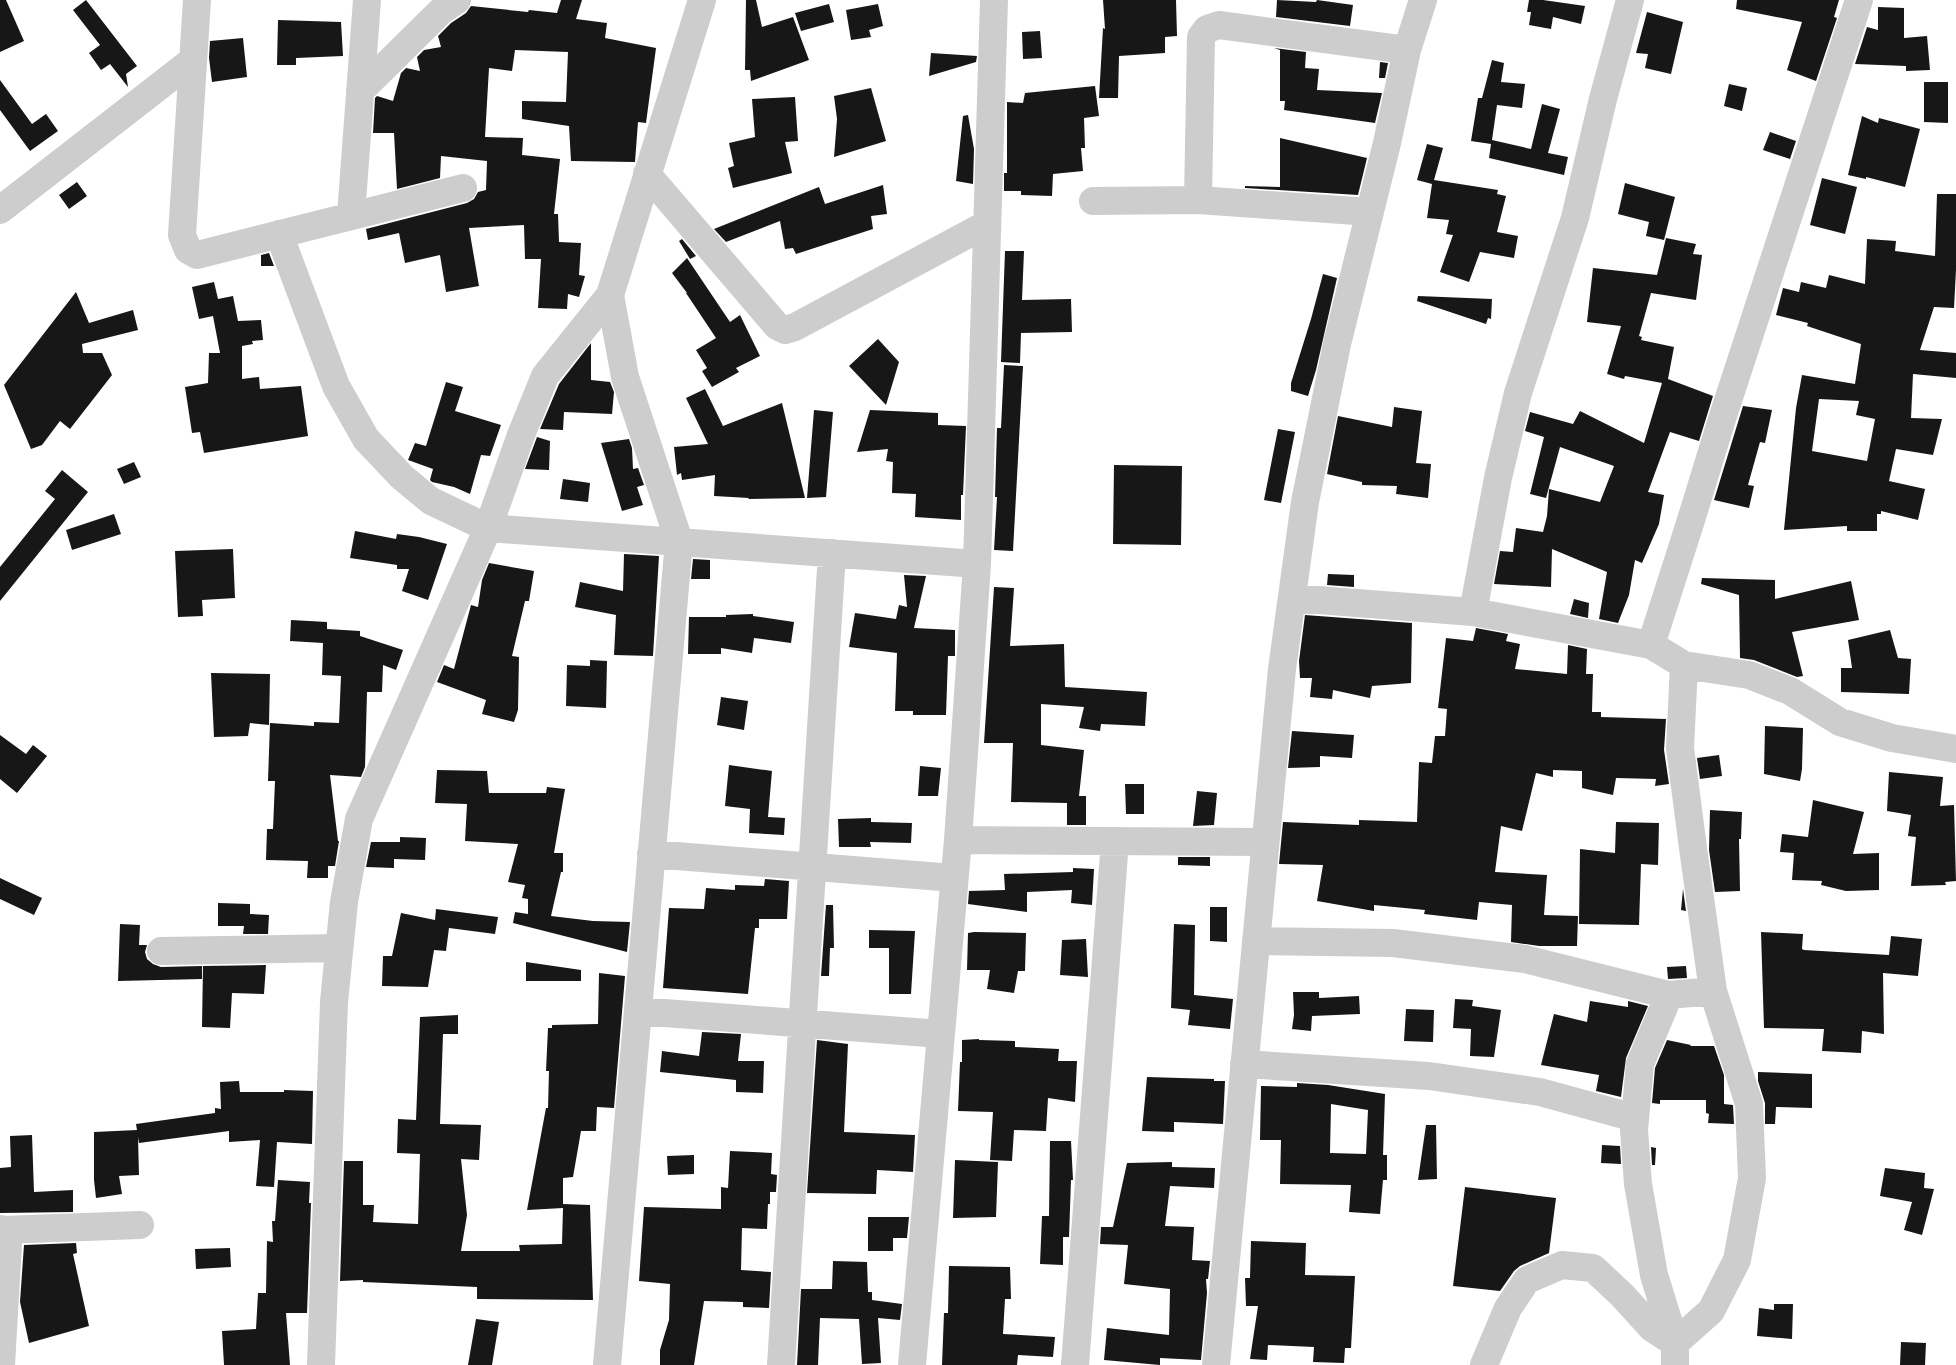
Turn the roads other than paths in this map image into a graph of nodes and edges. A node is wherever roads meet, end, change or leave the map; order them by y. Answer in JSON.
{"nodes":[{"id":1,"x":197,"y":0,"type":"edge"},
{"id":2,"x":366,"y":0,"type":"edge"},
{"id":3,"x":457,"y":0,"type":"edge"},
{"id":4,"x":702,"y":0,"type":"edge"},
{"id":5,"x":994,"y":0,"type":"edge"},
{"id":6,"x":1423,"y":0,"type":"edge"},
{"id":7,"x":1630,"y":0,"type":"edge"},
{"id":8,"x":1859,"y":0,"type":"edge"},
{"id":9,"x":1407,"y":50,"type":"junction"},
{"id":10,"x":193,"y":60,"type":"junction"},
{"id":11,"x":360,"y":91,"type":"junction"},
{"id":12,"x":647,"y":174,"type":"junction"},
{"id":13,"x":463,"y":188,"type":"dead end"},
{"id":14,"x":1198,"y":200,"type":"junction"},
{"id":15,"x":1094,"y":201,"type":"dead end"},
{"id":16,"x":0,"y":210,"type":"edge"},
{"id":17,"x":1370,"y":212,"type":"junction"},
{"id":18,"x":351,"y":215,"type":"junction"},
{"id":19,"x":987,"y":224,"type":"junction"},
{"id":20,"x":279,"y":234,"type":"junction"},
{"id":21,"x":610,"y":295,"type":"junction"},
{"id":22,"x":488,"y":528,"type":"junction"},
{"id":23,"x":679,"y":542,"type":"junction"},
{"id":24,"x":832,"y":553,"type":"junction"},
{"id":25,"x":977,"y":564,"type":"junction"},
{"id":26,"x":1292,"y":598,"type":"junction"},
{"id":27,"x":1473,"y":612,"type":"junction"},
{"id":28,"x":1651,"y":645,"type":"junction"},
{"id":29,"x":1684,"y":665,"type":"junction"},
{"id":30,"x":1956,"y":749,"type":"edge"},
{"id":31,"x":958,"y":840,"type":"junction"},
{"id":32,"x":1115,"y":841,"type":"junction"},
{"id":33,"x":1265,"y":842,"type":"junction"},
{"id":34,"x":651,"y":854,"type":"junction"},
{"id":35,"x":812,"y":866,"type":"junction"},
{"id":36,"x":954,"y":878,"type":"junction"},
{"id":37,"x":1256,"y":941,"type":"junction"},
{"id":38,"x":339,"y":948,"type":"junction"},
{"id":39,"x":160,"y":951,"type":"dead end"},
{"id":40,"x":1713,"y":991,"type":"junction"},
{"id":41,"x":1669,"y":995,"type":"junction"},
{"id":42,"x":638,"y":1012,"type":"junction"},
{"id":43,"x":802,"y":1024,"type":"junction"},
{"id":44,"x":940,"y":1034,"type":"junction"},
{"id":45,"x":1244,"y":1064,"type":"junction"},
{"id":46,"x":1635,"y":1118,"type":"junction"},
{"id":47,"x":140,"y":1225,"type":"dead end"},
{"id":48,"x":1,"y":1230,"type":"edge"},
{"id":49,"x":1675,"y":1354,"type":"edge"},
{"id":50,"x":1,"y":1365,"type":"edge"},
{"id":51,"x":321,"y":1365,"type":"edge"},
{"id":52,"x":606,"y":1365,"type":"edge"},
{"id":53,"x":781,"y":1365,"type":"edge"},
{"id":54,"x":912,"y":1365,"type":"edge"},
{"id":55,"x":1075,"y":1365,"type":"edge"},
{"id":56,"x":1216,"y":1365,"type":"edge"},
{"id":57,"x":1484,"y":1365,"type":"edge"}],
"edges":[{"from":1,"to":10,"type":"street"},
{"from":2,"to":11,"type":"street"},
{"from":3,"to":11,"type":"street"},
{"from":4,"to":12,"type":"street"},
{"from":5,"to":19,"type":"street"},
{"from":6,"to":9,"type":"street"},
{"from":7,"to":27,"type":"street"},
{"from":8,"to":28,"type":"street"},
{"from":9,"to":14,"type":"street"},
{"from":9,"to":17,"type":"street"},
{"from":10,"to":16,"type":"street"},
{"from":10,"to":20,"type":"street"},
{"from":11,"to":18,"type":"street"},
{"from":12,"to":19,"type":"street"},
{"from":12,"to":21,"type":"street"},
{"from":13,"to":18,"type":"street"},
{"from":14,"to":15,"type":"street"},
{"from":14,"to":17,"type":"street"},
{"from":17,"to":26,"type":"street"},
{"from":18,"to":20,"type":"street"},
{"from":19,"to":25,"type":"street"},
{"from":20,"to":22,"type":"street"},
{"from":21,"to":22,"type":"street"},
{"from":21,"to":23,"type":"street"},
{"from":22,"to":23,"type":"street"},
{"from":22,"to":38,"type":"street"},
{"from":23,"to":24,"type":"street"},
{"from":23,"to":34,"type":"street"},
{"from":24,"to":25,"type":"street"},
{"from":24,"to":35,"type":"street"},
{"from":25,"to":31,"type":"street"},
{"from":26,"to":27,"type":"street"},
{"from":26,"to":33,"type":"street"},
{"from":27,"to":28,"type":"street"},
{"from":28,"to":29,"type":"street"},
{"from":29,"to":30,"type":"street"},
{"from":29,"to":40,"type":"street"},
{"from":31,"to":32,"type":"street"},
{"from":31,"to":36,"type":"street"},
{"from":32,"to":33,"type":"street"},
{"from":32,"to":55,"type":"street"},
{"from":33,"to":37,"type":"street"},
{"from":34,"to":35,"type":"street"},
{"from":34,"to":42,"type":"street"},
{"from":35,"to":36,"type":"street"},
{"from":35,"to":43,"type":"street"},
{"from":36,"to":44,"type":"street"},
{"from":37,"to":41,"type":"street"},
{"from":37,"to":45,"type":"street"},
{"from":38,"to":39,"type":"street"},
{"from":38,"to":51,"type":"street"},
{"from":40,"to":41,"type":"street"},
{"from":40,"to":49,"type":"street"},
{"from":41,"to":46,"type":"street"},
{"from":42,"to":43,"type":"street"},
{"from":42,"to":52,"type":"street"},
{"from":43,"to":44,"type":"street"},
{"from":43,"to":53,"type":"street"},
{"from":44,"to":54,"type":"street"},
{"from":45,"to":46,"type":"street"},
{"from":45,"to":56,"type":"street"},
{"from":46,"to":49,"type":"street"},
{"from":47,"to":48,"type":"street"},
{"from":48,"to":50,"type":"street"},
{"from":49,"to":57,"type":"street"}]}
